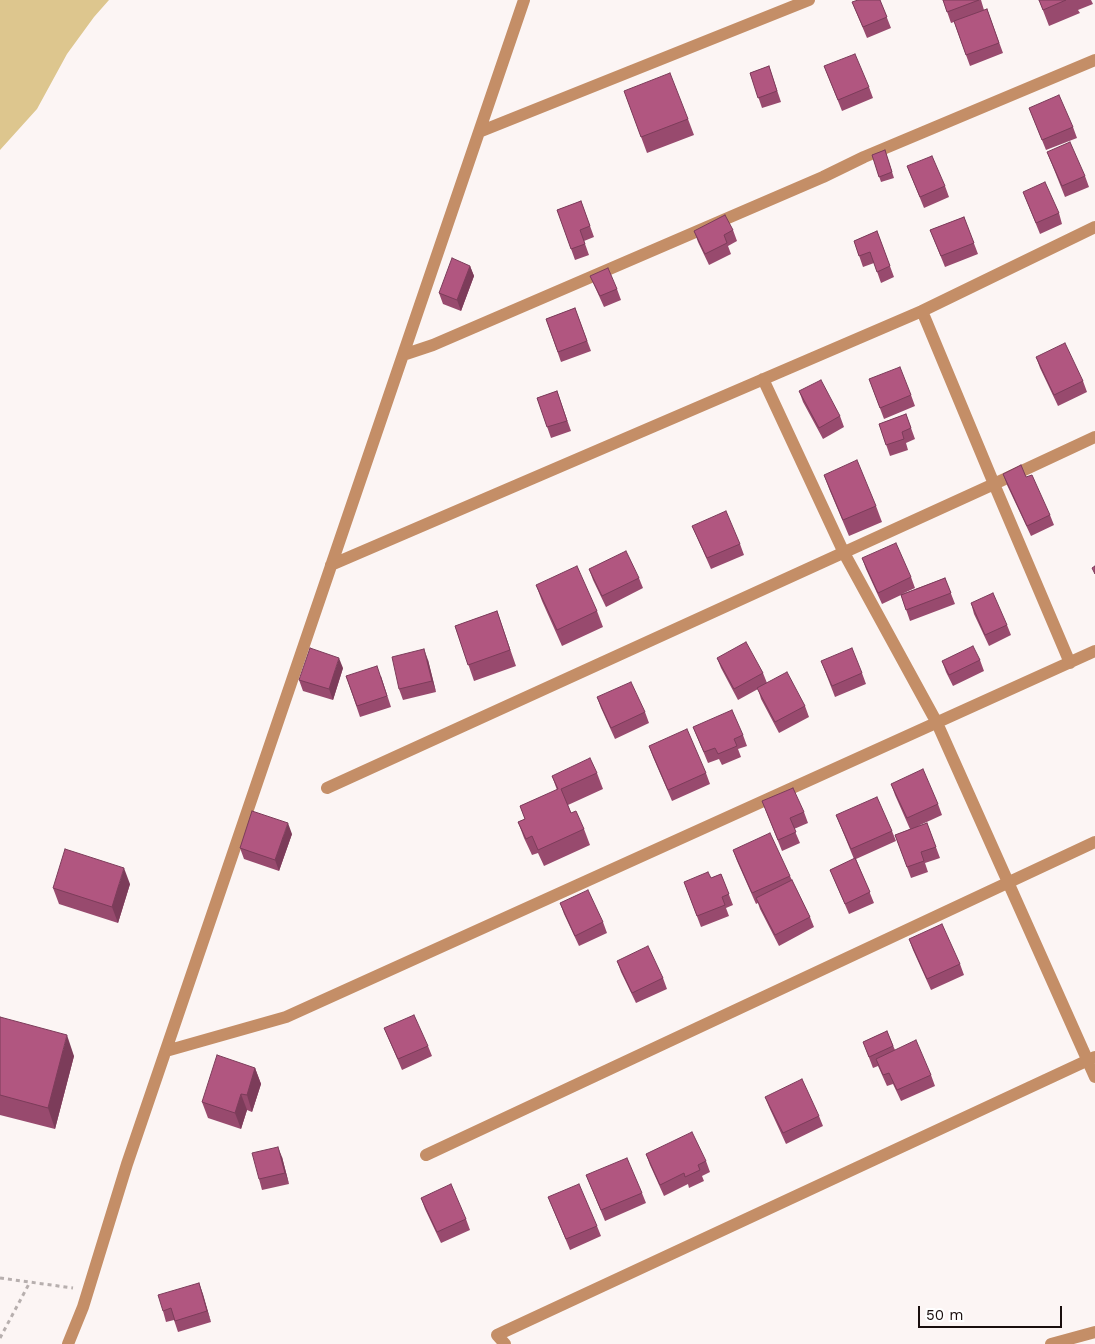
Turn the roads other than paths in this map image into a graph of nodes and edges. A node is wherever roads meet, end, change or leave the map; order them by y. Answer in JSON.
{"nodes":[{"id":1,"x":524,"y":0,"type":"edge"},
{"id":2,"x":809,"y":0,"type":"edge"},
{"id":3,"x":1095,"y":60,"type":"edge"},
{"id":4,"x":479,"y":132,"type":"junction"},
{"id":5,"x":1095,"y":227,"type":"edge"},
{"id":6,"x":922,"y":310,"type":"junction"},
{"id":7,"x":403,"y":356,"type":"junction"},
{"id":8,"x":763,"y":379,"type":"junction"},
{"id":9,"x":1095,"y":437,"type":"edge"},
{"id":10,"x":994,"y":484,"type":"junction"},
{"id":11,"x":844,"y":553,"type":"junction"},
{"id":12,"x":331,"y":565,"type":"junction"},
{"id":13,"x":1095,"y":651,"type":"edge"},
{"id":14,"x":1070,"y":663,"type":"junction"},
{"id":15,"x":937,"y":723,"type":"junction"},
{"id":16,"x":327,"y":788,"type":"dead end"},
{"id":17,"x":1095,"y":842,"type":"edge"},
{"id":18,"x":1007,"y":883,"type":"junction"},
{"id":19,"x":166,"y":1051,"type":"junction"},
{"id":20,"x":1091,"y":1058,"type":"edge"},
{"id":21,"x":1095,"y":1077,"type":"edge"},
{"id":22,"x":426,"y":1155,"type":"dead end"},
{"id":23,"x":1095,"y":1332,"type":"edge"},
{"id":24,"x":1056,"y":1343,"type":"edge"},
{"id":25,"x":68,"y":1344,"type":"edge"},
{"id":26,"x":505,"y":1344,"type":"edge"}],
"edges":[{"from":1,"to":4,"type":"street"},
{"from":2,"to":4,"type":"street"},
{"from":3,"to":7,"type":"street"},
{"from":4,"to":7,"type":"street"},
{"from":5,"to":6,"type":"street"},
{"from":6,"to":8,"type":"street"},
{"from":6,"to":10,"type":"street"},
{"from":7,"to":12,"type":"street"},
{"from":8,"to":11,"type":"street"},
{"from":8,"to":12,"type":"street"},
{"from":9,"to":10,"type":"street"},
{"from":10,"to":11,"type":"street"},
{"from":10,"to":14,"type":"street"},
{"from":11,"to":15,"type":"street"},
{"from":11,"to":16,"type":"street"},
{"from":12,"to":19,"type":"street"},
{"from":13,"to":14,"type":"street"},
{"from":14,"to":15,"type":"street"},
{"from":15,"to":18,"type":"street"},
{"from":15,"to":19,"type":"street"},
{"from":17,"to":18,"type":"street"},
{"from":18,"to":20,"type":"street"},
{"from":18,"to":22,"type":"street"},
{"from":19,"to":25,"type":"street"},
{"from":20,"to":21,"type":"street"},
{"from":20,"to":26,"type":"street"},
{"from":23,"to":24,"type":"street"}]}
